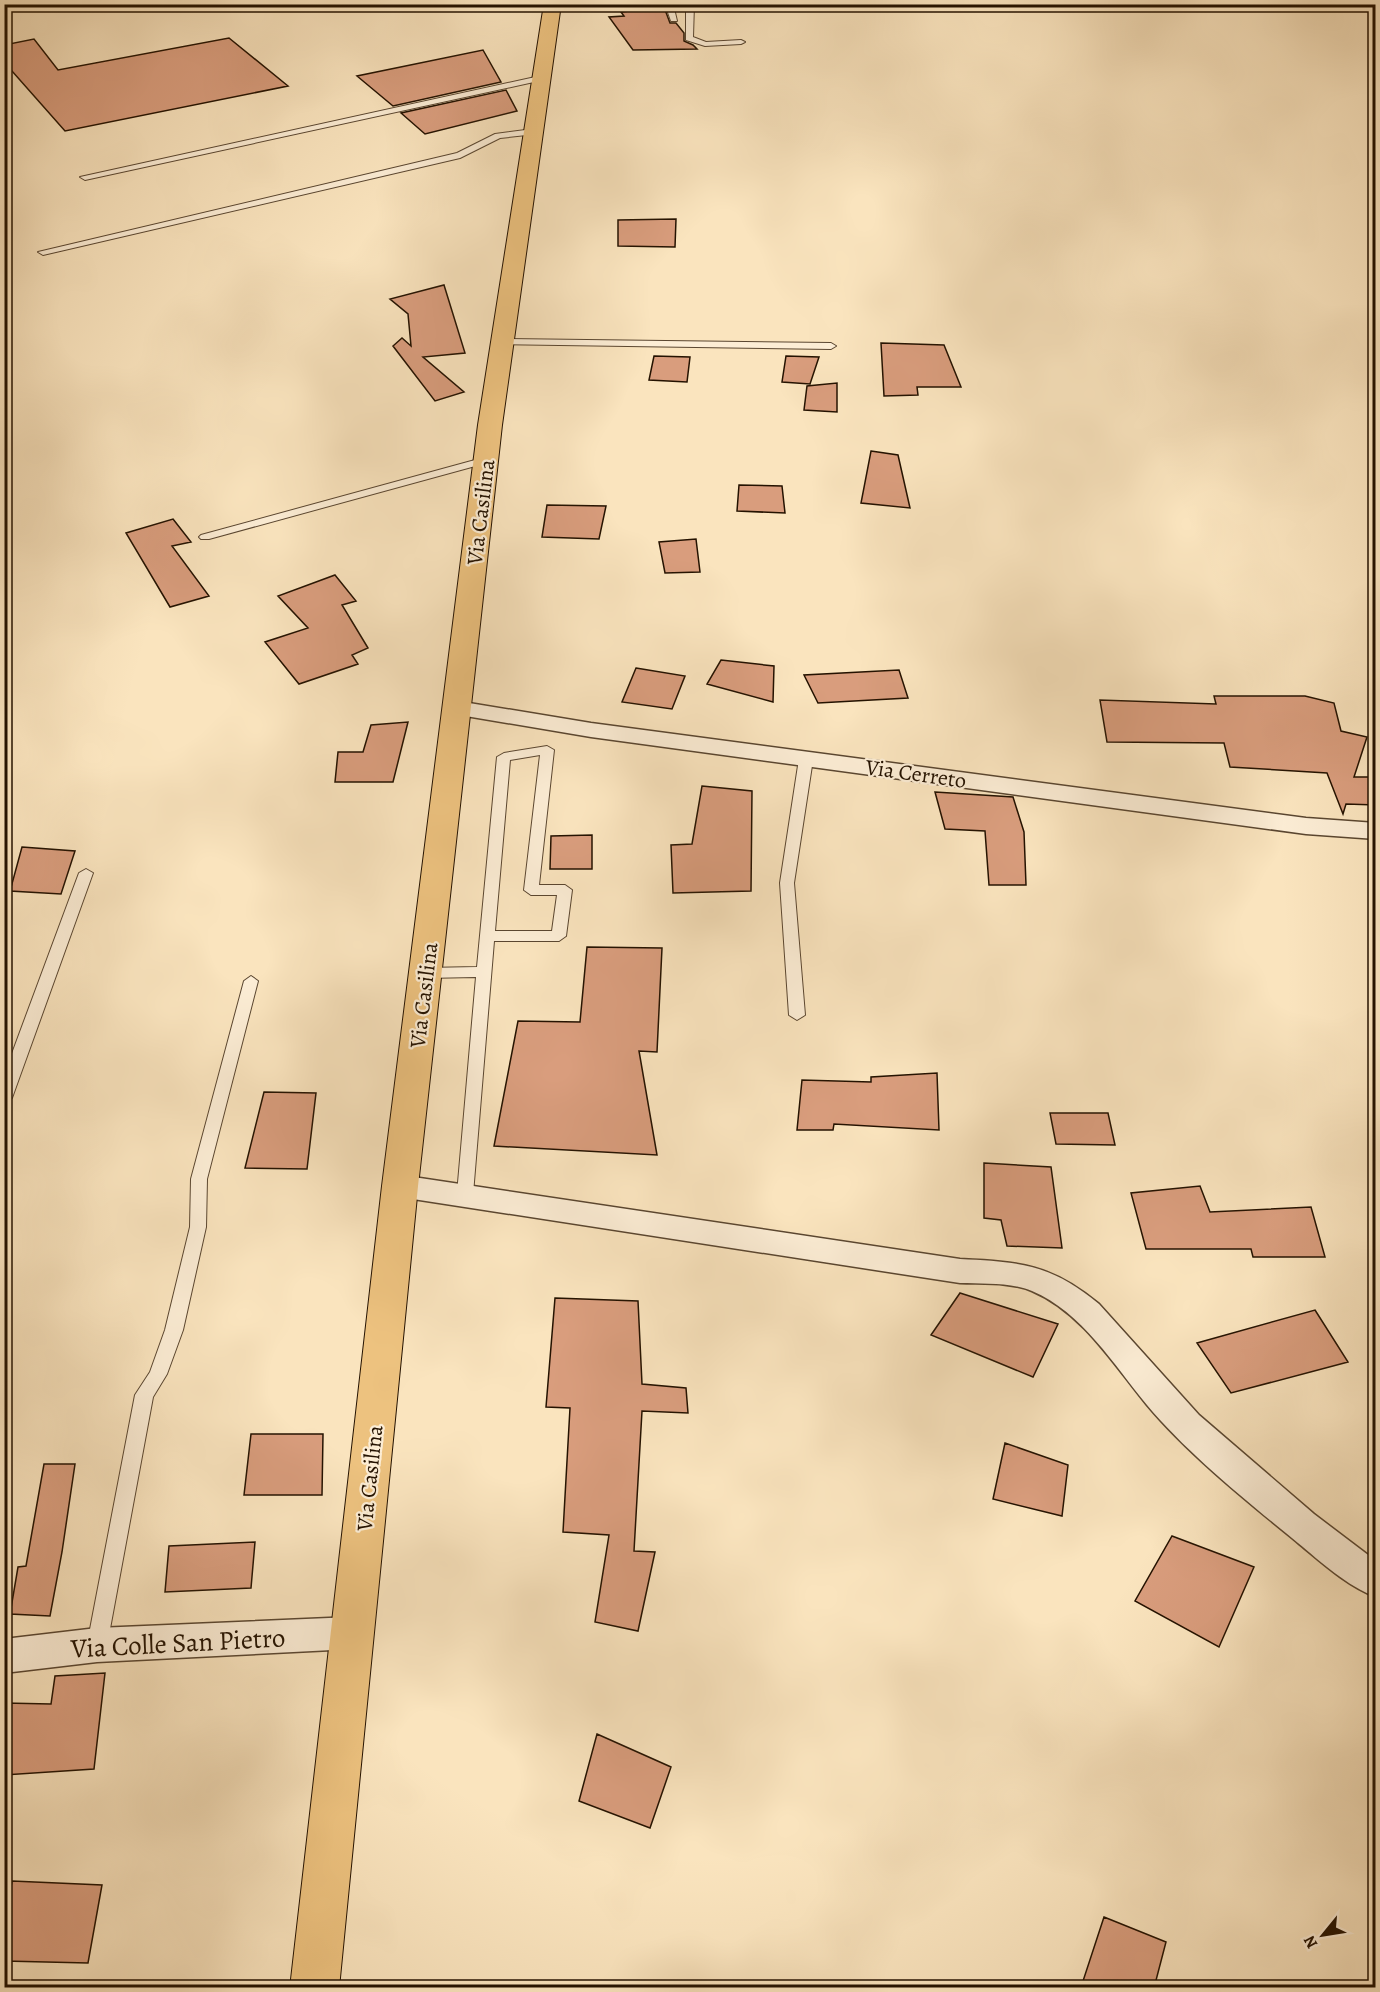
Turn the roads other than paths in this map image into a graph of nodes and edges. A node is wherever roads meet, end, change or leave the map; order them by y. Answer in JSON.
{"nodes":[{"id":1,"x":553,"y":4,"type":"edge"},
{"id":2,"x":669,"y":4,"type":"edge"},
{"id":3,"x":690,"y":4,"type":"edge"},
{"id":4,"x":674,"y":19,"type":"dead end"},
{"id":5,"x":741,"y":42,"type":"dead end"},
{"id":6,"x":540,"y":78,"type":"junction"},
{"id":7,"x":533,"y":132,"type":"junction"},
{"id":8,"x":84,"y":177,"type":"dead end"},
{"id":9,"x":43,"y":252,"type":"dead end"},
{"id":10,"x":502,"y":342,"type":"junction"},
{"id":11,"x":831,"y":345,"type":"dead end"},
{"id":12,"x":486,"y":460,"type":"junction"},
{"id":13,"x":206,"y":537,"type":"dead end"},
{"id":14,"x":457,"y":708,"type":"junction"},
{"id":15,"x":806,"y":759,"type":"junction"},
{"id":16,"x":1376,"y":831,"type":"edge"},
{"id":17,"x":86,"y":873,"type":"dead end"},
{"id":18,"x":487,"y":936,"type":"junction"},
{"id":19,"x":484,"y":972,"type":"junction"},
{"id":20,"x":425,"y":973,"type":"junction"},
{"id":21,"x":251,"y":981,"type":"dead end"},
{"id":22,"x":797,"y":1015,"type":"dead end"},
{"id":23,"x":4,"y":1098,"type":"edge"},
{"id":24,"x":400,"y":1186,"type":"junction"},
{"id":25,"x":465,"y":1194,"type":"junction"},
{"id":26,"x":1376,"y":1581,"type":"edge"},
{"id":27,"x":352,"y":1633,"type":"junction"},
{"id":28,"x":97,"y":1645,"type":"junction"},
{"id":29,"x":4,"y":1656,"type":"edge"},
{"id":30,"x":314,"y":1988,"type":"edge"}],
"edges":[{"from":1,"to":6,"type":"main road","name":"Via Casilina"},
{"from":2,"to":4,"type":"lane"},
{"from":3,"to":5,"type":"lane"},
{"from":6,"to":7,"type":"main road","name":"Via Casilina"},
{"from":6,"to":8,"type":"lane"},
{"from":7,"to":9,"type":"lane"},
{"from":7,"to":10,"type":"main road","name":"Via Casilina"},
{"from":10,"to":11,"type":"lane"},
{"from":10,"to":12,"type":"main road","name":"Via Casilina"},
{"from":12,"to":13,"type":"lane"},
{"from":12,"to":14,"type":"main road","name":"Via Casilina"},
{"from":14,"to":15,"type":"street","name":"Via Cerreto"},
{"from":14,"to":20,"type":"main road","name":"Via Casilina"},
{"from":15,"to":16,"type":"street","name":"Via Cerreto"},
{"from":15,"to":22,"type":"lane"},
{"from":17,"to":23,"type":"lane"},
{"from":18,"to":18,"type":"lane"},
{"from":18,"to":19,"type":"lane"},
{"from":19,"to":20,"type":"lane"},
{"from":19,"to":25,"type":"lane"},
{"from":20,"to":24,"type":"main road","name":"Via Casilina"},
{"from":21,"to":28,"type":"lane"},
{"from":24,"to":25,"type":"street"},
{"from":24,"to":27,"type":"main road","name":"Via Casilina"},
{"from":25,"to":26,"type":"street"},
{"from":27,"to":28,"type":"street","name":"Via Colle San Pietro"},
{"from":27,"to":30,"type":"main road","name":"Via Casilina"},
{"from":28,"to":29,"type":"street","name":"Via Colle San Pietro"}]}
